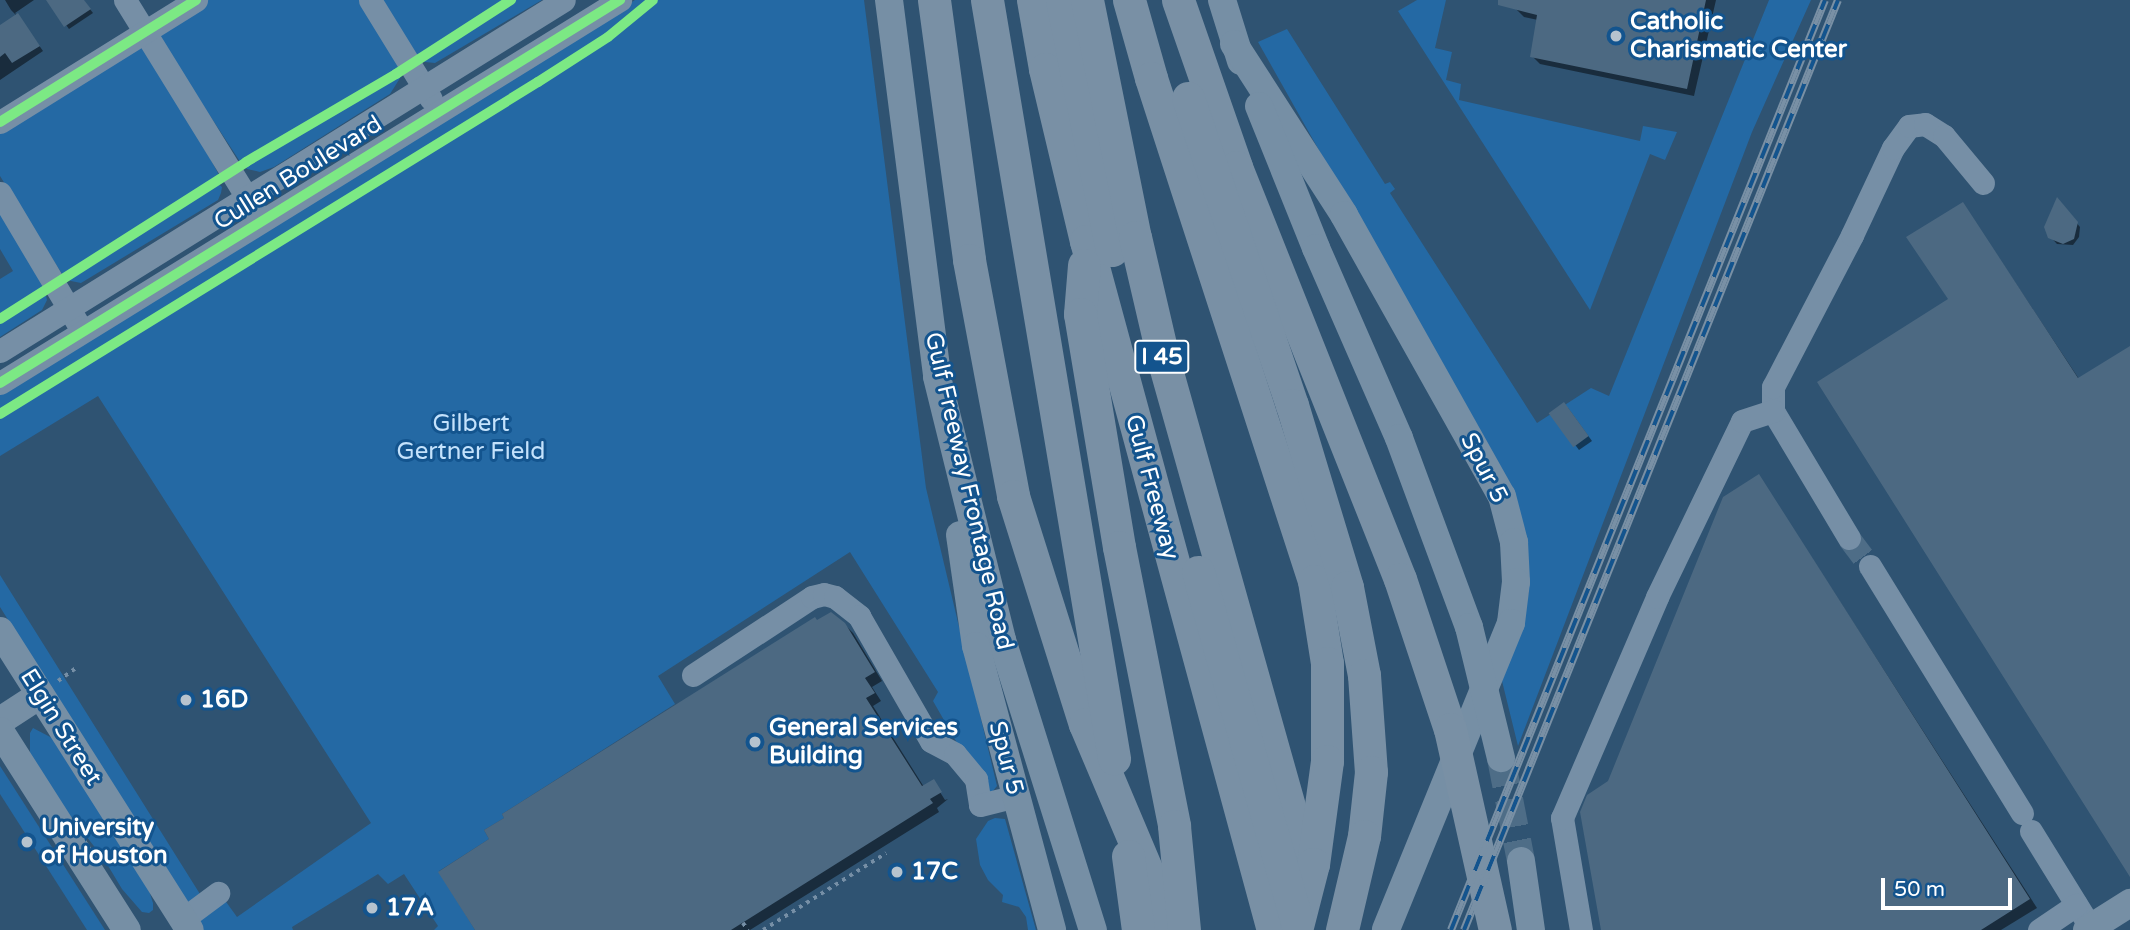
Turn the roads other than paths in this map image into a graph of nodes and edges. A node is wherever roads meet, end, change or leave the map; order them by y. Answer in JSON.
{"nodes":[{"id":1,"x":125,"y":0,"type":"edge"},
{"id":2,"x":196,"y":0,"type":"edge"},
{"id":3,"x":370,"y":0,"type":"edge"},
{"id":4,"x":564,"y":0,"type":"edge"},
{"id":5,"x":619,"y":0,"type":"edge"},
{"id":6,"x":888,"y":0,"type":"edge"},
{"id":7,"x":934,"y":0,"type":"edge"},
{"id":8,"x":987,"y":0,"type":"edge"},
{"id":9,"x":1033,"y":0,"type":"edge"},
{"id":10,"x":1062,"y":0,"type":"edge"},
{"id":11,"x":1178,"y":0,"type":"edge"},
{"id":12,"x":1222,"y":0,"type":"edge"},
{"id":13,"x":1140,"y":6,"type":"edge"},
{"id":14,"x":1082,"y":20,"type":"edge"},
{"id":15,"x":146,"y":32,"type":"junction"},
{"id":16,"x":1234,"y":44,"type":"junction"},
{"id":17,"x":424,"y":86,"type":"junction"},
{"id":18,"x":439,"y":111,"type":"junction"},
{"id":19,"x":0,"y":122,"type":"edge"},
{"id":20,"x":1983,"y":183,"type":"dead end"},
{"id":21,"x":0,"y":193,"type":"edge"},
{"id":22,"x":246,"y":196,"type":"junction"},
{"id":23,"x":261,"y":220,"type":"junction"},
{"id":24,"x":1086,"y":242,"type":"junction"},
{"id":25,"x":69,"y":309,"type":"junction"},
{"id":26,"x":85,"y":334,"type":"junction"},
{"id":27,"x":0,"y":351,"type":"edge"},
{"id":28,"x":937,"y":377,"type":"junction"},
{"id":29,"x":0,"y":383,"type":"edge"},
{"id":30,"x":1773,"y":411,"type":"junction"},
{"id":31,"x":1849,"y":538,"type":"tunnel mouth"},
{"id":32,"x":1870,"y":566,"type":"tunnel mouth"},
{"id":33,"x":0,"y":631,"type":"edge"},
{"id":34,"x":693,"y":675,"type":"dead end"},
{"id":35,"x":48,"y":689,"type":"junction"},
{"id":36,"x":1231,"y":690,"type":"junction"},
{"id":37,"x":0,"y":721,"type":"edge"},
{"id":38,"x":0,"y":731,"type":"edge"},
{"id":39,"x":1500,"y":758,"type":"tunnel mouth"},
{"id":40,"x":1016,"y":796,"type":"junction"},
{"id":41,"x":1521,"y":861,"type":"tunnel mouth"},
{"id":42,"x":218,"y":893,"type":"dead end"},
{"id":43,"x":2130,"y":903,"type":"edge"},
{"id":44,"x":2085,"y":921,"type":"edge"},
{"id":45,"x":180,"y":926,"type":"edge"},
{"id":46,"x":127,"y":930,"type":"edge"},
{"id":47,"x":1052,"y":930,"type":"edge"},
{"id":48,"x":1093,"y":930,"type":"edge"},
{"id":49,"x":1138,"y":930,"type":"edge"},
{"id":50,"x":1172,"y":930,"type":"edge"},
{"id":51,"x":1184,"y":930,"type":"edge"},
{"id":52,"x":1273,"y":930,"type":"edge"},
{"id":53,"x":1298,"y":930,"type":"edge"},
{"id":54,"x":1324,"y":930,"type":"edge"},
{"id":55,"x":1342,"y":930,"type":"edge"},
{"id":56,"x":1386,"y":930,"type":"edge"},
{"id":57,"x":1495,"y":930,"type":"edge"},
{"id":58,"x":1531,"y":930,"type":"edge"},
{"id":59,"x":1581,"y":930,"type":"edge"},
{"id":60,"x":2039,"y":930,"type":"edge"}],
"edges":[{"from":1,"to":15,"type":"street"},
{"from":2,"to":15,"type":"street"},
{"from":3,"to":17,"type":"street"},
{"from":4,"to":17,"type":"street","name":"Cullen Boulevard"},
{"from":5,"to":18,"type":"street","name":"Cullen Boulevard"},
{"from":6,"to":28,"type":"main road","name":"Gulf Freeway Frontage Road"},
{"from":7,"to":50,"type":"highway"},
{"from":8,"to":49,"type":"highway"},
{"from":9,"to":24,"type":"highway","name":"Gulf Freeway","number":"I 45"},
{"from":10,"to":14,"type":"highway","name":"Gulf Freeway"},
{"from":11,"to":57,"type":"highway"},
{"from":12,"to":16,"type":"main road"},
{"from":13,"to":53,"type":"highway"},
{"from":13,"to":55,"type":"highway"},
{"from":14,"to":36,"type":"highway","name":"Gulf Freeway","number":"I 45"},
{"from":15,"to":19,"type":"street"},
{"from":15,"to":22,"type":"street"},
{"from":16,"to":39,"type":"main road"},
{"from":16,"to":56,"type":"main road","name":"Spur 5"},
{"from":17,"to":18,"type":"street"},
{"from":17,"to":22,"type":"street","name":"Cullen Boulevard"},
{"from":18,"to":23,"type":"street","name":"Cullen Boulevard"},
{"from":20,"to":30,"type":"street"},
{"from":21,"to":25,"type":"street"},
{"from":22,"to":23,"type":"street"},
{"from":22,"to":25,"type":"street","name":"Cullen Boulevard"},
{"from":23,"to":26,"type":"street","name":"Cullen Boulevard"},
{"from":24,"to":36,"type":"highway","name":"Gulf Freeway","number":"I 45"},
{"from":24,"to":51,"type":"highway"},
{"from":25,"to":26,"type":"street"},
{"from":25,"to":27,"type":"street","name":"Cullen Boulevard"},
{"from":26,"to":29,"type":"street","name":"Cullen Boulevard"},
{"from":28,"to":40,"type":"main road","name":"Spur 5"},
{"from":28,"to":48,"type":"main road","name":"Gulf Freeway Frontage Road"},
{"from":30,"to":31,"type":"street"},
{"from":30,"to":59,"type":"street"},
{"from":32,"to":44,"type":"street"},
{"from":33,"to":35,"type":"main road","name":"Elgin Street"},
{"from":34,"to":40,"type":"street"},
{"from":35,"to":37,"type":"main road"},
{"from":35,"to":45,"type":"main road","name":"Elgin Street"},
{"from":36,"to":52,"type":"highway","name":"Gulf Freeway","number":"I 45"},
{"from":36,"to":53,"type":"highway","name":"Gulf Freeway","number":"I 45"},
{"from":36,"to":54,"type":"highway","name":"Gulf Freeway","number":"I 45"},
{"from":38,"to":46,"type":"main road"},
{"from":40,"to":47,"type":"main road","name":"Spur 5"},
{"from":41,"to":58,"type":"main road"},
{"from":42,"to":45,"type":"street"},
{"from":43,"to":44,"type":"main road"},
{"from":44,"to":60,"type":"street"}]}
